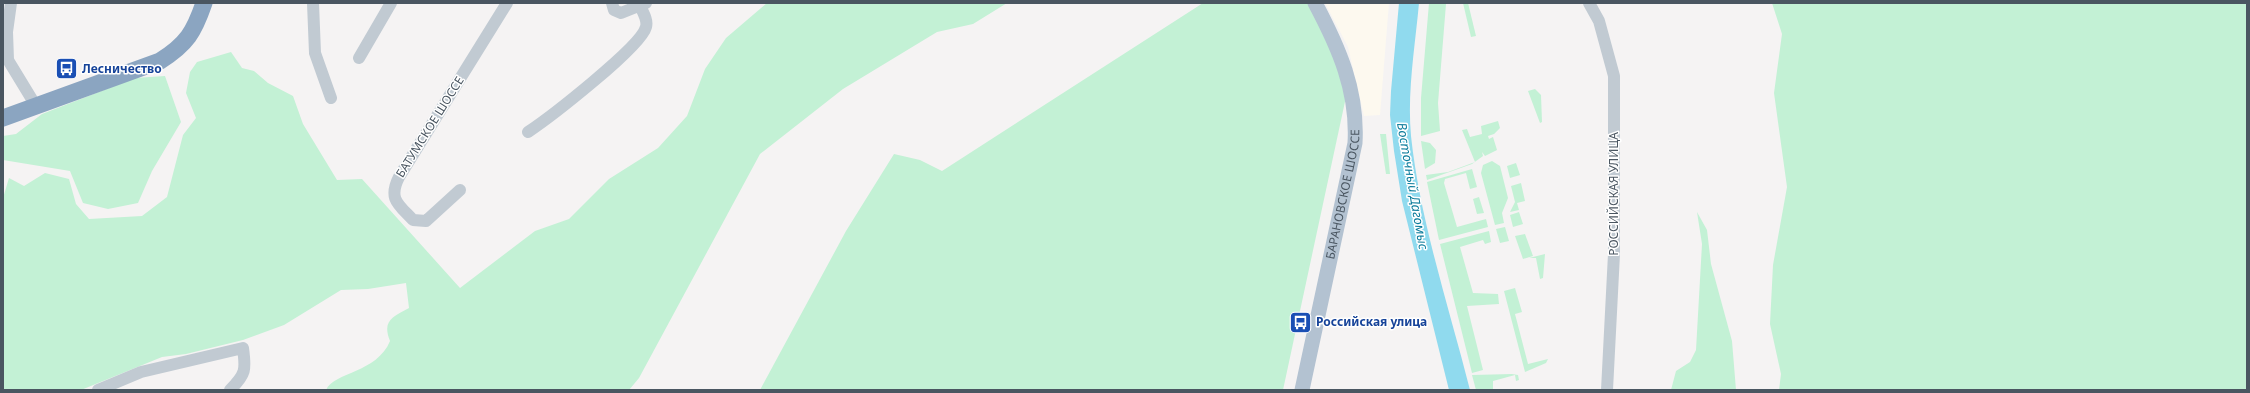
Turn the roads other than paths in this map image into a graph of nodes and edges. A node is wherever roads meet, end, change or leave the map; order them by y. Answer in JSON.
{"nodes":[{"id":1,"x":11,"y":3,"type":"edge"},
{"id":2,"x":204,"y":3,"type":"edge"},
{"id":3,"x":313,"y":3,"type":"edge"},
{"id":4,"x":391,"y":3,"type":"edge"},
{"id":5,"x":507,"y":3,"type":"edge"},
{"id":6,"x":612,"y":3,"type":"edge"},
{"id":7,"x":1315,"y":3,"type":"edge"},
{"id":8,"x":1589,"y":3,"type":"edge"},
{"id":9,"x":644,"y":5,"type":"edge"},
{"id":10,"x":359,"y":58,"type":"dead end"},
{"id":11,"x":331,"y":98,"type":"dead end"},
{"id":12,"x":36,"y":106,"type":"junction"},
{"id":13,"x":3,"y":118,"type":"edge"},
{"id":14,"x":528,"y":132,"type":"dead end"},
{"id":15,"x":460,"y":190,"type":"dead end"},
{"id":16,"x":98,"y":390,"type":"edge"},
{"id":17,"x":230,"y":390,"type":"edge"},
{"id":18,"x":1302,"y":390,"type":"edge"},
{"id":19,"x":1608,"y":390,"type":"edge"}],
"edges":[{"from":1,"to":12,"type":"street"},
{"from":2,"to":12,"type":"highway"},
{"from":3,"to":11,"type":"street"},
{"from":4,"to":10,"type":"street"},
{"from":5,"to":15,"type":"street","name":"БАТУМСКОЕ ШОССЕ"},
{"from":6,"to":9,"type":"street"},
{"from":7,"to":18,"type":"main road","name":"БАРАНОВСКОЕ ШОССЕ"},
{"from":8,"to":19,"type":"street","name":"РОССИЙСКАЯ УЛИЦА"},
{"from":9,"to":14,"type":"street"},
{"from":12,"to":13,"type":"highway"},
{"from":16,"to":17,"type":"street"}]}
